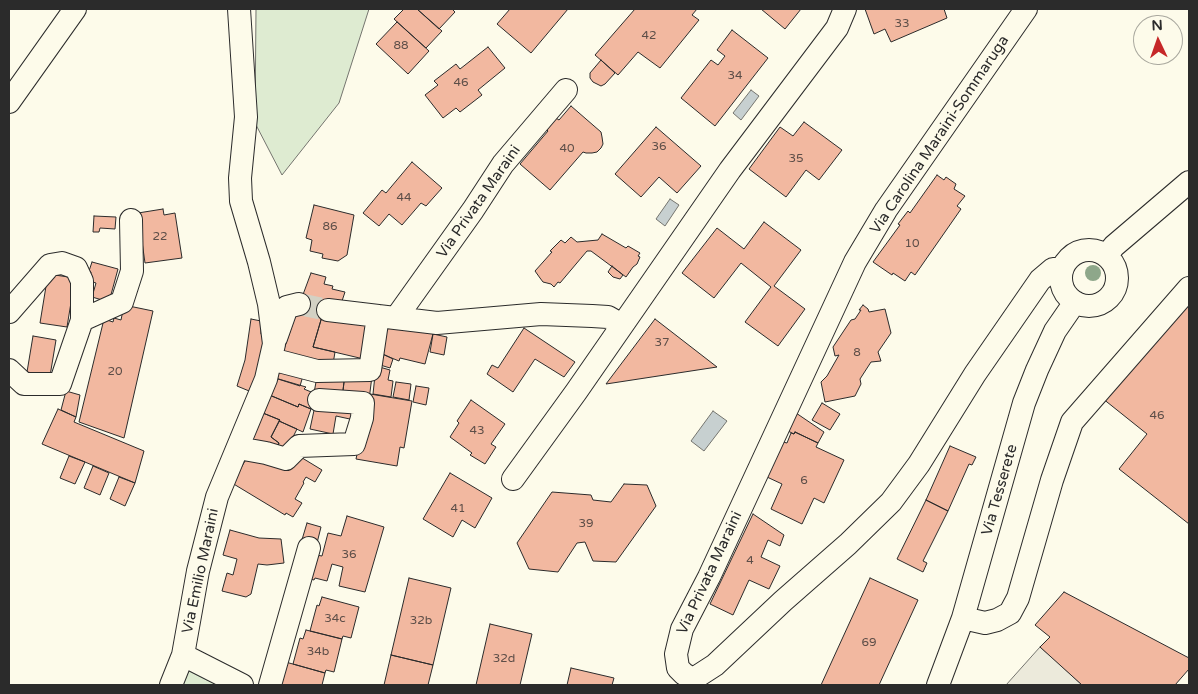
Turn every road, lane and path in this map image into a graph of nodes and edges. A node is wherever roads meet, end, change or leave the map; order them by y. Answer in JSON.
{"nodes":[{"id":1,"x":75,"y":9,"type":"edge"},
{"id":2,"x":239,"y":9,"type":"edge"},
{"id":3,"x":846,"y":9,"type":"edge"},
{"id":4,"x":1026,"y":9,"type":"edge"},
{"id":5,"x":566,"y":90,"type":"dead end"},
{"id":6,"x":9,"y":102,"type":"edge"},
{"id":7,"x":1189,"y":182,"type":"edge"},
{"id":8,"x":131,"y":220,"type":"dead end"},
{"id":9,"x":1106,"y":256,"type":"junction"},
{"id":10,"x":855,"y":262,"type":"joint"},
{"id":11,"x":1062,"y":269,"type":"junction"},
{"id":12,"x":1189,"y":288,"type":"edge"},
{"id":13,"x":1075,"y":302,"type":"junction"},
{"id":14,"x":293,"y":306,"type":"dead end"},
{"id":15,"x":328,"y":310,"type":"tunnel mouth"},
{"id":16,"x":9,"y":312,"type":"edge"},
{"id":17,"x":387,"y":317,"type":"junction"},
{"id":18,"x":82,"y":320,"type":"junction"},
{"id":19,"x":622,"y":325,"type":"junction"},
{"id":20,"x":272,"y":351,"type":"junction"},
{"id":21,"x":9,"y":370,"type":"edge"},
{"id":22,"x":319,"y":400,"type":"dead end"},
{"id":23,"x":238,"y":448,"type":"junction"},
{"id":24,"x":513,"y":479,"type":"dead end"},
{"id":25,"x":309,"y":548,"type":"dead end"},
{"id":26,"x":963,"y":618,"type":"junction"},
{"id":27,"x":183,"y":655,"type":"junction"},
{"id":28,"x":171,"y":685,"type":"edge"},
{"id":29,"x":242,"y":685,"type":"edge"},
{"id":30,"x":270,"y":685,"type":"edge"},
{"id":31,"x":938,"y":685,"type":"edge"}],
"edges":[{"from":1,"to":6,"type":"street"},
{"from":2,"to":20,"type":"street","name":"Via Emilio Maraini"},
{"from":3,"to":19,"type":"street"},
{"from":4,"to":10,"type":"street","name":"Via Carolina Maraini-Sommaruga"},
{"from":5,"to":17,"type":"street","name":"Via Privata Maraini"},
{"from":7,"to":9,"type":"street"},
{"from":8,"to":18,"type":"street"},
{"from":9,"to":11,"type":"street"},
{"from":9,"to":13,"type":"street"},
{"from":10,"to":11,"type":"street","name":"Via Privata Maraini"},
{"from":11,"to":13,"type":"street"},
{"from":12,"to":26,"type":"street"},
{"from":13,"to":26,"type":"street","name":"Via Tesserete"},
{"from":14,"to":20,"type":"street","name":"Via Emilio Maraini"},
{"from":15,"to":17,"type":"street"},
{"from":16,"to":18,"type":"street"},
{"from":17,"to":19,"type":"street"},
{"from":17,"to":20,"type":"street"},
{"from":18,"to":21,"type":"street"},
{"from":19,"to":24,"type":"street"},
{"from":20,"to":23,"type":"street","name":"Via Emilio Maraini"},
{"from":22,"to":23,"type":"street"},
{"from":23,"to":27,"type":"street","name":"Via Emilio Maraini"},
{"from":25,"to":30,"type":"street"},
{"from":26,"to":31,"type":"street","name":"Via Tesserete"},
{"from":27,"to":28,"type":"street","name":"Via Emilio Maraini"},
{"from":27,"to":29,"type":"street"}]}
